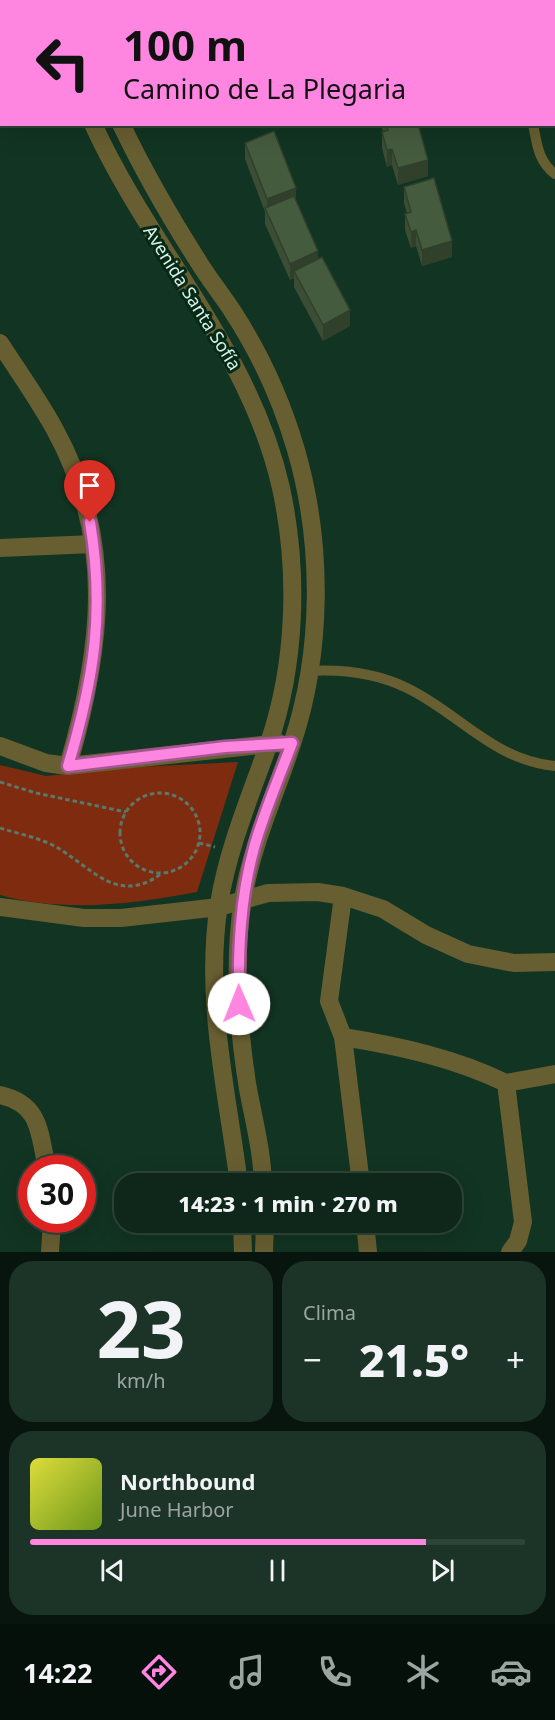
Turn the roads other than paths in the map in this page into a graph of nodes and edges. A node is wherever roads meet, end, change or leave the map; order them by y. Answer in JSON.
{"nodes":[{"id":1,"x":94,"y":126,"type":"edge"},
{"id":2,"x":122,"y":126,"type":"edge"},
{"id":3,"x":533,"y":126,"type":"edge"},
{"id":4,"x":555,"y":174,"type":"edge"},
{"id":5,"x":0,"y":343,"type":"edge"},
{"id":6,"x":93,"y":544,"type":"junction"},
{"id":7,"x":0,"y":548,"type":"edge"},
{"id":8,"x":309,"y":671,"type":"junction"},
{"id":9,"x":269,"y":742,"type":"junction"},
{"id":10,"x":292,"y":743,"type":"junction"},
{"id":11,"x":0,"y":746,"type":"edge"},
{"id":12,"x":68,"y":766,"type":"junction"},
{"id":13,"x":555,"y":766,"type":"edge"},
{"id":14,"x":343,"y":896,"type":"junction"},
{"id":15,"x":243,"y":898,"type":"junction"},
{"id":16,"x":0,"y":907,"type":"edge"},
{"id":17,"x":219,"y":907,"type":"junction"},
{"id":18,"x":555,"y":962,"type":"edge"},
{"id":19,"x":343,"y":1037,"type":"junction"},
{"id":20,"x":555,"y":1074,"type":"edge"},
{"id":21,"x":506,"y":1083,"type":"junction"},
{"id":22,"x":0,"y":1095,"type":"edge"},
{"id":23,"x":44,"y":1155,"type":"edge"},
{"id":24,"x":237,"y":1173,"type":"edge"},
{"id":25,"x":262,"y":1173,"type":"edge"},
{"id":26,"x":360,"y":1173,"type":"edge"},
{"id":27,"x":51,"y":1233,"type":"edge"},
{"id":28,"x":242,"y":1233,"type":"edge"},
{"id":29,"x":265,"y":1233,"type":"edge"},
{"id":30,"x":366,"y":1233,"type":"edge"},
{"id":31,"x":50,"y":1252,"type":"edge"},
{"id":32,"x":243,"y":1252,"type":"edge"},
{"id":33,"x":264,"y":1252,"type":"edge"},
{"id":34,"x":368,"y":1252,"type":"edge"},
{"id":35,"x":510,"y":1252,"type":"edge"}],
"edges":[{"from":1,"to":9,"type":"street","name":"Avenida Santa Sofía"},
{"from":2,"to":8,"type":"street","name":"Avenida Santa Sofía"},
{"from":3,"to":4,"type":"lane"},
{"from":5,"to":6,"type":"street"},
{"from":6,"to":7,"type":"street"},
{"from":6,"to":12,"type":"street"},
{"from":8,"to":10,"type":"street","name":"Avenida Santa Sofía"},
{"from":8,"to":13,"type":"lane"},
{"from":9,"to":10,"type":"street"},
{"from":9,"to":12,"type":"street"},
{"from":9,"to":17,"type":"street","name":"Avenida Santa Sofía"},
{"from":10,"to":15,"type":"street","name":"Avenida Santa Sofía"},
{"from":11,"to":12,"type":"street"},
{"from":14,"to":15,"type":"street"},
{"from":14,"to":18,"type":"street"},
{"from":14,"to":19,"type":"street"},
{"from":15,"to":17,"type":"street"},
{"from":15,"to":25,"type":"street","name":"Avenida Santa Sofía"},
{"from":16,"to":17,"type":"street"},
{"from":17,"to":24,"type":"street","name":"Avenida Santa Sofía"},
{"from":19,"to":21,"type":"street"},
{"from":19,"to":26,"type":"street"},
{"from":20,"to":21,"type":"street"},
{"from":21,"to":35,"type":"street"},
{"from":22,"to":23,"type":"street"},
{"from":27,"to":31,"type":"street"},
{"from":28,"to":32,"type":"street"},
{"from":29,"to":33,"type":"street"},
{"from":30,"to":34,"type":"street"}]}
